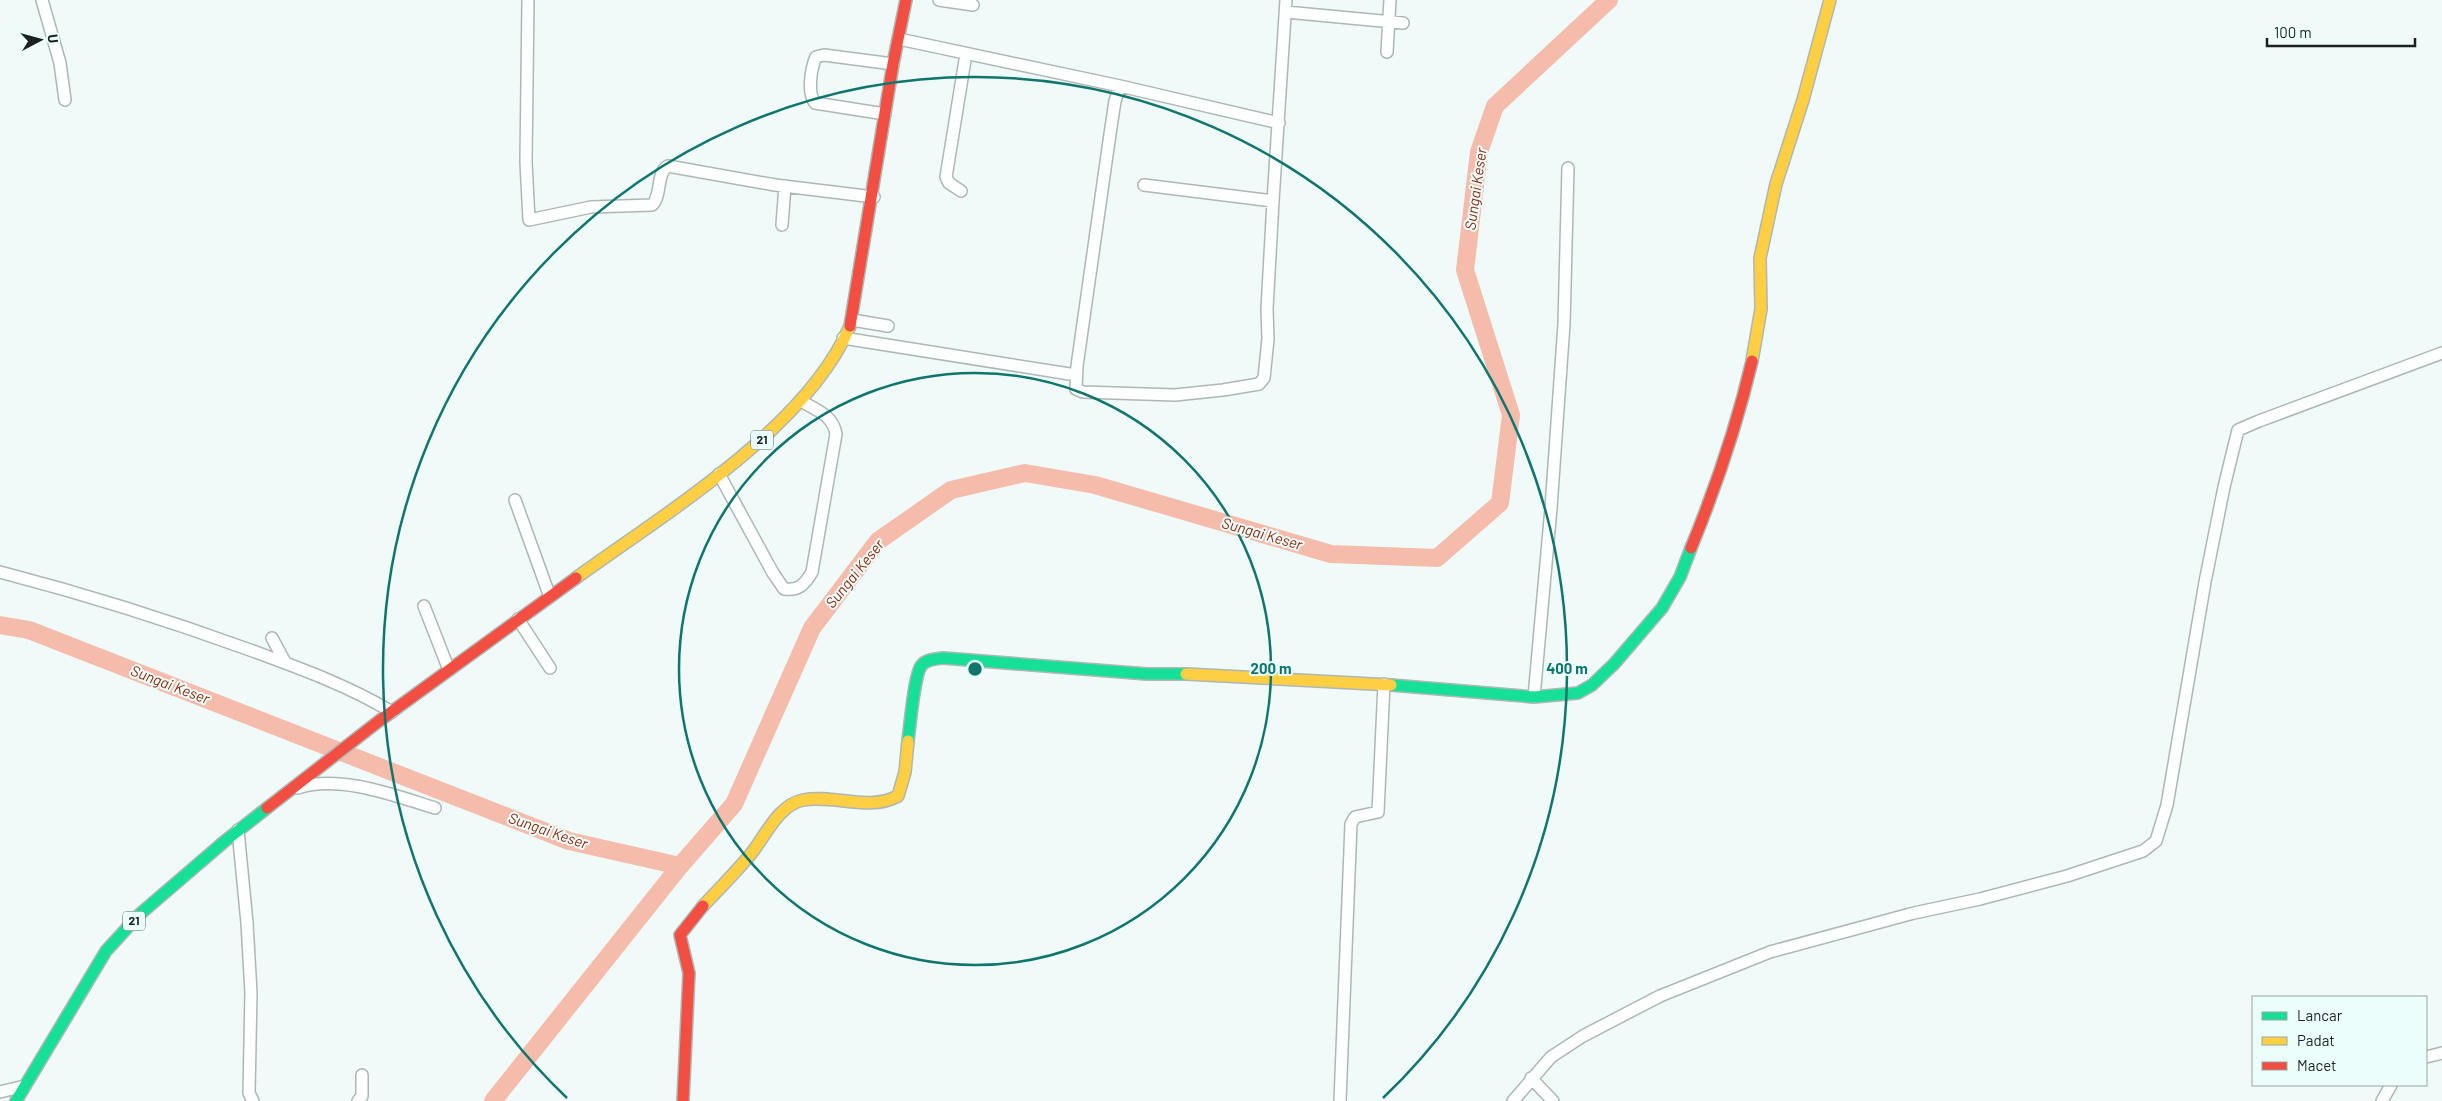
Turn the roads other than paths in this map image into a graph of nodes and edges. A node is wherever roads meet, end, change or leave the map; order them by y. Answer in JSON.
{"nodes":[{"id":1,"x":42,"y":0,"type":"edge"},
{"id":2,"x":528,"y":0,"type":"edge"},
{"id":3,"x":906,"y":0,"type":"edge"},
{"id":4,"x":939,"y":0,"type":"edge"},
{"id":5,"x":1286,"y":0,"type":"edge"},
{"id":6,"x":1390,"y":0,"type":"edge"},
{"id":7,"x":1830,"y":0,"type":"edge"},
{"id":8,"x":973,"y":5,"type":"dead end"},
{"id":9,"x":1286,"y":12,"type":"junction"},
{"id":10,"x":1389,"y":22,"type":"junction"},
{"id":11,"x":1403,"y":23,"type":"dead end"},
{"id":12,"x":899,"y":39,"type":"junction"},
{"id":13,"x":1387,"y":52,"type":"dead end"},
{"id":14,"x":966,"y":54,"type":"junction"},
{"id":15,"x":893,"y":64,"type":"junction"},
{"id":16,"x":1120,"y":86,"type":"junction"},
{"id":17,"x":65,"y":100,"type":"dead end"},
{"id":18,"x":885,"y":114,"type":"junction"},
{"id":19,"x":1279,"y":124,"type":"junction"},
{"id":20,"x":1568,"y":168,"type":"dead end"},
{"id":21,"x":1144,"y":185,"type":"dead end"},
{"id":22,"x":786,"y":186,"type":"junction"},
{"id":23,"x":961,"y":191,"type":"dead end"},
{"id":24,"x":874,"y":197,"type":"junction"},
{"id":25,"x":1273,"y":201,"type":"junction"},
{"id":26,"x":782,"y":225,"type":"dead end"},
{"id":27,"x":852,"y":320,"type":"junction"},
{"id":28,"x":888,"y":326,"type":"dead end"},
{"id":29,"x":843,"y":338,"type":"junction"},
{"id":30,"x":2442,"y":354,"type":"edge"},
{"id":31,"x":1076,"y":375,"type":"junction"},
{"id":32,"x":801,"y":401,"type":"junction"},
{"id":33,"x":720,"y":474,"type":"junction"},
{"id":34,"x":515,"y":500,"type":"dead end"},
{"id":35,"x":0,"y":572,"type":"edge"},
{"id":36,"x":550,"y":597,"type":"junction"},
{"id":37,"x":424,"y":606,"type":"dead end"},
{"id":38,"x":518,"y":620,"type":"junction"},
{"id":39,"x":272,"y":638,"type":"dead end"},
{"id":40,"x":285,"y":662,"type":"junction"},
{"id":41,"x":550,"y":668,"type":"dead end"},
{"id":42,"x":449,"y":670,"type":"junction"},
{"id":43,"x":1384,"y":684,"type":"junction"},
{"id":44,"x":1534,"y":697,"type":"junction"},
{"id":45,"x":392,"y":712,"type":"junction"},
{"id":46,"x":285,"y":793,"type":"junction"},
{"id":47,"x":435,"y":808,"type":"dead end"},
{"id":48,"x":238,"y":830,"type":"junction"},
{"id":49,"x":2442,"y":1053,"type":"edge"},
{"id":50,"x":2427,"y":1057,"type":"edge"},
{"id":51,"x":362,"y":1075,"type":"dead end"},
{"id":52,"x":1531,"y":1078,"type":"junction"},
{"id":53,"x":26,"y":1086,"type":"junction"},
{"id":54,"x":2390,"y":1086,"type":"edge"},
{"id":55,"x":0,"y":1092,"type":"edge"},
{"id":56,"x":16,"y":1101,"type":"edge"},
{"id":57,"x":253,"y":1101,"type":"edge"},
{"id":58,"x":358,"y":1101,"type":"edge"},
{"id":59,"x":682,"y":1101,"type":"edge"},
{"id":60,"x":1340,"y":1101,"type":"edge"},
{"id":61,"x":1513,"y":1101,"type":"edge"},
{"id":62,"x":1553,"y":1101,"type":"edge"},
{"id":63,"x":2382,"y":1101,"type":"edge"}],
"edges":[{"from":1,"to":17,"type":"street"},
{"from":2,"to":22,"type":"street"},
{"from":3,"to":12,"type":"main road","number":"21"},
{"from":4,"to":8,"type":"street"},
{"from":5,"to":9,"type":"street"},
{"from":6,"to":10,"type":"street"},
{"from":7,"to":44,"type":"main road"},
{"from":9,"to":10,"type":"street"},
{"from":9,"to":19,"type":"street"},
{"from":10,"to":11,"type":"street"},
{"from":10,"to":13,"type":"street"},
{"from":12,"to":14,"type":"street"},
{"from":12,"to":15,"type":"main road","number":"21"},
{"from":14,"to":16,"type":"street"},
{"from":14,"to":23,"type":"street"},
{"from":15,"to":18,"type":"main road","number":"21"},
{"from":15,"to":18,"type":"street"},
{"from":16,"to":19,"type":"street"},
{"from":16,"to":31,"type":"street"},
{"from":18,"to":24,"type":"main road","number":"21"},
{"from":19,"to":25,"type":"street"},
{"from":20,"to":44,"type":"street"},
{"from":21,"to":25,"type":"street"},
{"from":22,"to":24,"type":"street"},
{"from":22,"to":26,"type":"street"},
{"from":24,"to":27,"type":"main road","number":"21"},
{"from":25,"to":31,"type":"street"},
{"from":27,"to":28,"type":"street"},
{"from":27,"to":29,"type":"main road","number":"21"},
{"from":29,"to":31,"type":"street"},
{"from":29,"to":32,"type":"main road","number":"21"},
{"from":30,"to":52,"type":"street"},
{"from":32,"to":33,"type":"main road","number":"21"},
{"from":32,"to":33,"type":"street"},
{"from":33,"to":36,"type":"main road","number":"21"},
{"from":34,"to":36,"type":"street"},
{"from":35,"to":40,"type":"street"},
{"from":36,"to":38,"type":"main road","number":"21"},
{"from":37,"to":42,"type":"street"},
{"from":38,"to":41,"type":"street"},
{"from":38,"to":42,"type":"main road","number":"21"},
{"from":39,"to":40,"type":"street"},
{"from":40,"to":45,"type":"street"},
{"from":42,"to":45,"type":"main road","number":"21"},
{"from":43,"to":44,"type":"main road"},
{"from":43,"to":59,"type":"main road"},
{"from":43,"to":60,"type":"street"},
{"from":45,"to":46,"type":"main road","number":"21"},
{"from":46,"to":47,"type":"street"},
{"from":46,"to":48,"type":"main road","number":"21"},
{"from":48,"to":53,"type":"main road","number":"21"},
{"from":48,"to":57,"type":"street"},
{"from":49,"to":50,"type":"street"},
{"from":51,"to":58,"type":"street"},
{"from":52,"to":61,"type":"street"},
{"from":52,"to":62,"type":"street"},
{"from":53,"to":55,"type":"street"},
{"from":53,"to":56,"type":"main road","number":"21"},
{"from":54,"to":63,"type":"street"}]}
